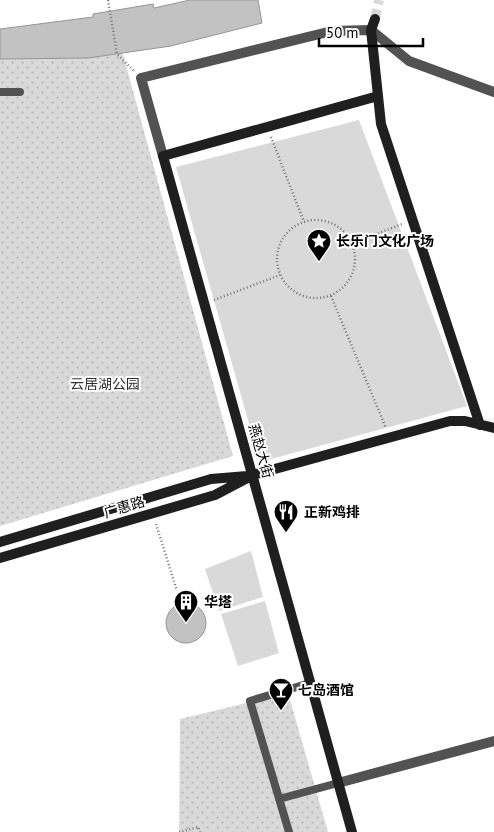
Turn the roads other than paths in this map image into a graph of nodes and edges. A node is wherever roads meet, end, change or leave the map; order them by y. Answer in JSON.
{"nodes":[{"id":1,"x":375,"y":19,"type":"tunnel mouth"},
{"id":2,"x":371,"y":30,"type":"junction"},
{"id":3,"x":0,"y":92,"type":"edge"},
{"id":4,"x":20,"y":92,"type":"dead end"},
{"id":5,"x":494,"y":92,"type":"edge"},
{"id":6,"x":378,"y":96,"type":"junction"},
{"id":7,"x":163,"y":156,"type":"junction"},
{"id":8,"x":480,"y":425,"type":"junction"},
{"id":9,"x":494,"y":428,"type":"edge"},
{"id":10,"x":253,"y":475,"type":"junction"},
{"id":11,"x":0,"y":542,"type":"edge"},
{"id":12,"x":0,"y":558,"type":"edge"},
{"id":13,"x":310,"y":683,"type":"junction"},
{"id":14,"x":494,"y":741,"type":"edge"},
{"id":15,"x":338,"y":782,"type":"junction"},
{"id":16,"x":279,"y":799,"type":"junction"},
{"id":17,"x":289,"y":832,"type":"edge"},
{"id":18,"x":352,"y":832,"type":"edge"}],
"edges":[{"from":1,"to":2,"type":"street"},
{"from":2,"to":5,"type":"street"},
{"from":2,"to":6,"type":"street"},
{"from":2,"to":7,"type":"street","name":"燕赵大街"},
{"from":3,"to":4,"type":"lane"},
{"from":6,"to":7,"type":"street"},
{"from":6,"to":8,"type":"street"},
{"from":7,"to":10,"type":"street","name":"燕赵大街"},
{"from":8,"to":9,"type":"street","name":"广惠路"},
{"from":8,"to":10,"type":"street","name":"广惠路"},
{"from":10,"to":11,"type":"street","name":"广惠路"},
{"from":10,"to":12,"type":"street","name":"广惠路"},
{"from":10,"to":13,"type":"street","name":"燕赵大街"},
{"from":13,"to":15,"type":"street","name":"燕赵大街"},
{"from":13,"to":16,"type":"lane"},
{"from":14,"to":15,"type":"street"},
{"from":15,"to":16,"type":"lane"},
{"from":15,"to":18,"type":"street","name":"燕赵大街"},
{"from":16,"to":17,"type":"lane"}]}
